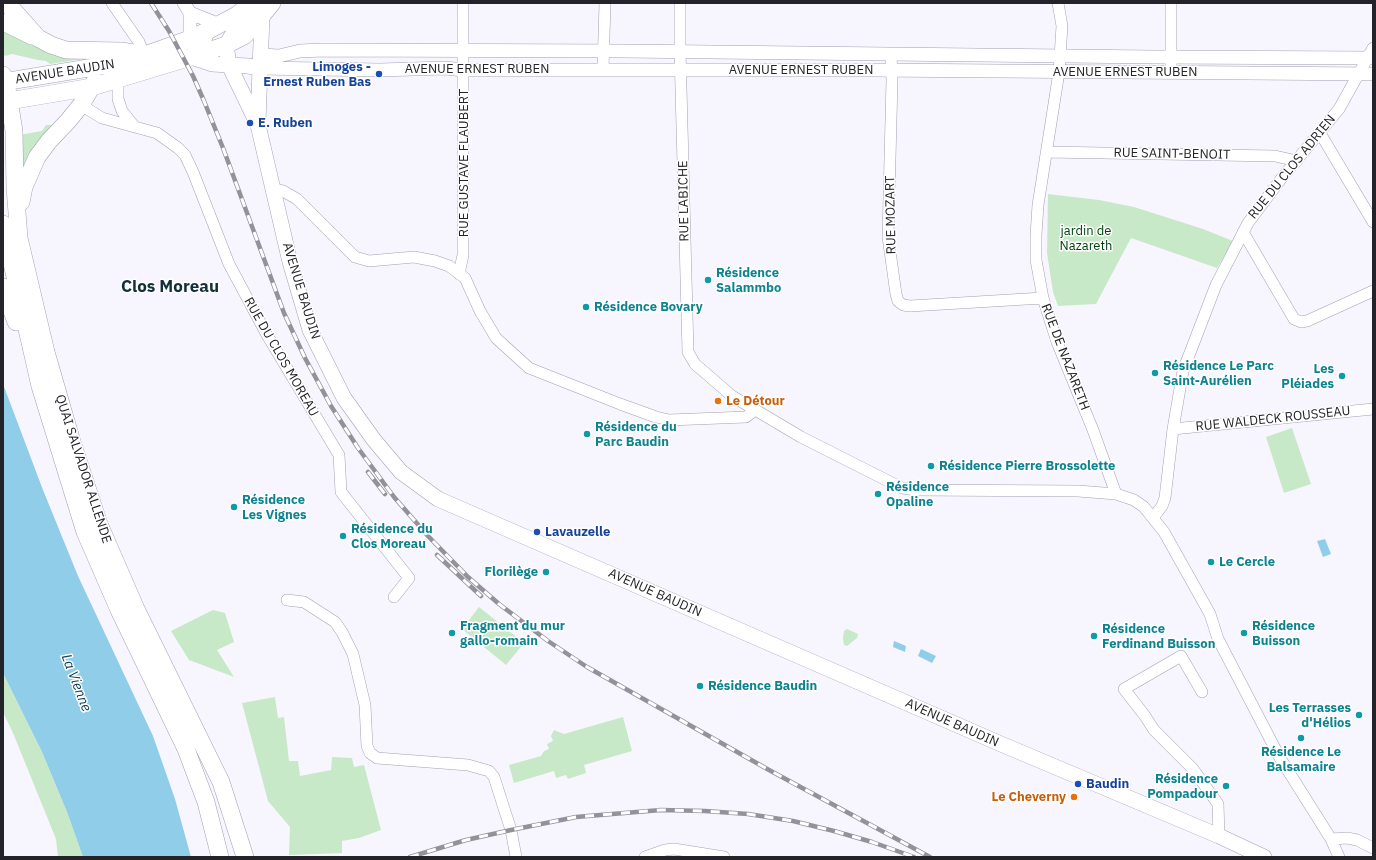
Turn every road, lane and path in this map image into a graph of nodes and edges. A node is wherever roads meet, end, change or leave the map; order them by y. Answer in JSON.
{"nodes":[{"id":1,"x":7,"y":3,"type":"edge"},
{"id":2,"x":112,"y":3,"type":"edge"},
{"id":3,"x":463,"y":3,"type":"edge"},
{"id":4,"x":605,"y":3,"type":"edge"},
{"id":5,"x":680,"y":3,"type":"edge"},
{"id":6,"x":1058,"y":3,"type":"edge"},
{"id":7,"x":1171,"y":3,"type":"edge"},
{"id":8,"x":261,"y":6,"type":"edge"},
{"id":9,"x":187,"y":8,"type":"edge"},
{"id":10,"x":3,"y":22,"type":"edge"},
{"id":11,"x":223,"y":32,"type":"junction"},
{"id":12,"x":38,"y":38,"type":"junction"},
{"id":13,"x":190,"y":39,"type":"junction"},
{"id":14,"x":463,"y":51,"type":"junction"},
{"id":15,"x":604,"y":51,"type":"junction"},
{"id":16,"x":680,"y":51,"type":"junction"},
{"id":17,"x":144,"y":54,"type":"junction"},
{"id":18,"x":891,"y":54,"type":"junction"},
{"id":19,"x":1371,"y":54,"type":"edge"},
{"id":20,"x":1060,"y":56,"type":"junction"},
{"id":21,"x":191,"y":57,"type":"junction"},
{"id":22,"x":1170,"y":57,"type":"junction"},
{"id":23,"x":260,"y":62,"type":"junction"},
{"id":24,"x":100,"y":66,"type":"junction"},
{"id":25,"x":229,"y":66,"type":"junction"},
{"id":26,"x":603,"y":69,"type":"junction"},
{"id":27,"x":464,"y":70,"type":"junction"},
{"id":28,"x":681,"y":70,"type":"junction"},
{"id":29,"x":892,"y":70,"type":"junction"},
{"id":30,"x":1059,"y":72,"type":"junction"},
{"id":31,"x":1171,"y":72,"type":"junction"},
{"id":32,"x":1358,"y":74,"type":"junction"},
{"id":33,"x":1373,"y":74,"type":"edge"},
{"id":34,"x":4,"y":81,"type":"edge"},
{"id":35,"x":114,"y":81,"type":"junction"},
{"id":36,"x":92,"y":87,"type":"junction"},
{"id":37,"x":6,"y":102,"type":"edge"},
{"id":38,"x":81,"y":105,"type":"junction"},
{"id":39,"x":258,"y":125,"type":"junction"},
{"id":40,"x":134,"y":126,"type":"junction"},
{"id":41,"x":1320,"y":133,"type":"junction"},
{"id":42,"x":1046,"y":152,"type":"junction"},
{"id":43,"x":1297,"y":161,"type":"junction"},
{"id":44,"x":273,"y":188,"type":"junction"},
{"id":45,"x":10,"y":221,"type":"edge"},
{"id":46,"x":1373,"y":222,"type":"edge"},
{"id":47,"x":1243,"y":232,"type":"junction"},
{"id":48,"x":460,"y":274,"type":"junction"},
{"id":49,"x":3,"y":287,"type":"edge"},
{"id":50,"x":1373,"y":291,"type":"edge"},
{"id":51,"x":1043,"y":298,"type":"junction"},
{"id":52,"x":40,"y":386,"type":"junction"},
{"id":53,"x":1373,"y":409,"type":"edge"},
{"id":54,"x":755,"y":410,"type":"junction"},
{"id":55,"x":1173,"y":430,"type":"junction"},
{"id":56,"x":1116,"y":494,"type":"junction"},
{"id":57,"x":1153,"y":518,"type":"junction"},
{"id":58,"x":394,"y":597,"type":"dead end"},
{"id":59,"x":287,"y":600,"type":"dead end"},
{"id":60,"x":1202,"y":692,"type":"dead end"},
{"id":61,"x":1219,"y":836,"type":"junction"},
{"id":62,"x":1330,"y":839,"type":"junction"},
{"id":63,"x":1373,"y":848,"type":"edge"},
{"id":64,"x":220,"y":857,"type":"edge"},
{"id":65,"x":245,"y":857,"type":"edge"},
{"id":66,"x":516,"y":857,"type":"edge"},
{"id":67,"x":645,"y":857,"type":"edge"},
{"id":68,"x":724,"y":857,"type":"edge"},
{"id":69,"x":1264,"y":857,"type":"edge"},
{"id":70,"x":1339,"y":857,"type":"edge"}],
"edges":[{"from":1,"to":12,"type":"main road"},
{"from":2,"to":17,"type":"street"},
{"from":3,"to":14,"type":"street","name":"RUE GUSTAVE FLAUBERT"},
{"from":4,"to":15,"type":"street"},
{"from":5,"to":16,"type":"street","name":"RUE LABICHE"},
{"from":6,"to":20,"type":"street","name":"RUE DE NAZARETH"},
{"from":7,"to":22,"type":"street"},
{"from":8,"to":11,"type":"main road"},
{"from":8,"to":11,"type":"main road"},
{"from":8,"to":23,"type":"main road","name":"AVENUE BAUDIN"},
{"from":9,"to":11,"type":"street"},
{"from":9,"to":13,"type":"street"},
{"from":10,"to":12,"type":"main road"},
{"from":11,"to":13,"type":"main road","name":"AVENUE BAUDIN"},
{"from":11,"to":21,"type":"main road","name":"AVENUE BAUDIN"},
{"from":11,"to":23,"type":"main road"},
{"from":11,"to":25,"type":"main road","name":"AVENUE BAUDIN"},
{"from":12,"to":17,"type":"main road"},
{"from":13,"to":17,"type":"main road","name":"AVENUE BAUDIN"},
{"from":14,"to":15,"type":"street","name":"AVENUE ERNEST RUBEN"},
{"from":14,"to":23,"type":"street","name":"AVENUE ERNEST RUBEN"},
{"from":14,"to":27,"type":"street","name":"RUE GUSTAVE FLAUBERT"},
{"from":15,"to":16,"type":"street","name":"AVENUE ERNEST RUBEN"},
{"from":15,"to":26,"type":"street"},
{"from":16,"to":18,"type":"street","name":"AVENUE ERNEST RUBEN"},
{"from":16,"to":28,"type":"street","name":"RUE LABICHE"},
{"from":17,"to":24,"type":"main road","name":"AVENUE BAUDIN"},
{"from":18,"to":20,"type":"street","name":"AVENUE ERNEST RUBEN"},
{"from":18,"to":29,"type":"street","name":"RUE MOZART"},
{"from":19,"to":22,"type":"street","name":"AVENUE ERNEST RUBEN"},
{"from":19,"to":32,"type":"street","name":"RUE DU CLOS ADRIEN"},
{"from":20,"to":22,"type":"street","name":"AVENUE ERNEST RUBEN"},
{"from":20,"to":30,"type":"street","name":"RUE DE NAZARETH"},
{"from":21,"to":25,"type":"main road"},
{"from":21,"to":35,"type":"main road","name":"AVENUE BAUDIN"},
{"from":22,"to":31,"type":"street"},
{"from":23,"to":25,"type":"main road","name":"AVENUE ERNEST RUBEN"},
{"from":23,"to":27,"type":"street","name":"AVENUE ERNEST RUBEN"},
{"from":23,"to":39,"type":"main road","name":"AVENUE BAUDIN"},
{"from":24,"to":34,"type":"main road","name":"AVENUE BAUDIN"},
{"from":24,"to":36,"type":"main road"},
{"from":25,"to":39,"type":"main road","name":"AVENUE BAUDIN"},
{"from":26,"to":27,"type":"street","name":"AVENUE ERNEST RUBEN"},
{"from":26,"to":28,"type":"street","name":"AVENUE ERNEST RUBEN"},
{"from":27,"to":48,"type":"street","name":"RUE GUSTAVE FLAUBERT"},
{"from":28,"to":29,"type":"street","name":"AVENUE ERNEST RUBEN"},
{"from":28,"to":54,"type":"street","name":"RUE LABICHE"},
{"from":29,"to":30,"type":"street","name":"AVENUE ERNEST RUBEN"},
{"from":29,"to":51,"type":"street","name":"RUE MOZART"},
{"from":30,"to":31,"type":"street","name":"AVENUE ERNEST RUBEN"},
{"from":30,"to":42,"type":"street","name":"RUE DE NAZARETH"},
{"from":31,"to":32,"type":"street","name":"AVENUE ERNEST RUBEN"},
{"from":32,"to":33,"type":"street","name":"AVENUE ERNEST RUBEN"},
{"from":32,"to":41,"type":"street","name":"RUE DU CLOS ADRIEN"},
{"from":34,"to":37,"type":"main road","name":"QUAI SALVADOR ALLENDE"},
{"from":35,"to":36,"type":"main road","name":"AVENUE BAUDIN"},
{"from":35,"to":38,"type":"main road"},
{"from":35,"to":40,"type":"street"},
{"from":36,"to":37,"type":"main road","name":"AVENUE BAUDIN"},
{"from":36,"to":38,"type":"main road"},
{"from":37,"to":45,"type":"main road","name":"QUAI SALVADOR ALLENDE"},
{"from":38,"to":40,"type":"street","name":"RUE DU CLOS MOREAU"},
{"from":38,"to":45,"type":"main road"},
{"from":39,"to":44,"type":"main road","name":"AVENUE BAUDIN"},
{"from":40,"to":58,"type":"street","name":"RUE DU CLOS MOREAU"},
{"from":41,"to":43,"type":"street","name":"RUE DU CLOS ADRIEN"},
{"from":41,"to":46,"type":"street"},
{"from":42,"to":43,"type":"street","name":"RUE SAINT-BENOIT"},
{"from":42,"to":51,"type":"street","name":"RUE DE NAZARETH"},
{"from":43,"to":47,"type":"street","name":"RUE DU CLOS ADRIEN"},
{"from":44,"to":48,"type":"street"},
{"from":44,"to":61,"type":"main road","name":"AVENUE BAUDIN"},
{"from":45,"to":52,"type":"main road","name":"QUAI SALVADOR ALLENDE"},
{"from":45,"to":65,"type":"main road","name":"QUAI SALVADOR ALLENDE"},
{"from":47,"to":50,"type":"street"},
{"from":47,"to":55,"type":"street","name":"RUE DU CLOS ADRIEN"},
{"from":48,"to":54,"type":"street"},
{"from":49,"to":52,"type":"main road"},
{"from":51,"to":56,"type":"street","name":"RUE DE NAZARETH"},
{"from":52,"to":64,"type":"main road","name":"QUAI SALVADOR ALLENDE"},
{"from":53,"to":55,"type":"street","name":"RUE WALDECK ROUSSEAU"},
{"from":54,"to":56,"type":"street"},
{"from":55,"to":57,"type":"street","name":"RUE DU CLOS ADRIEN"},
{"from":56,"to":57,"type":"street"},
{"from":57,"to":62,"type":"street"},
{"from":59,"to":66,"type":"street"},
{"from":60,"to":61,"type":"street"},
{"from":61,"to":69,"type":"main road","name":"AVENUE BAUDIN"},
{"from":62,"to":63,"type":"street"},
{"from":62,"to":70,"type":"street"},
{"from":67,"to":68,"type":"street"}]}
